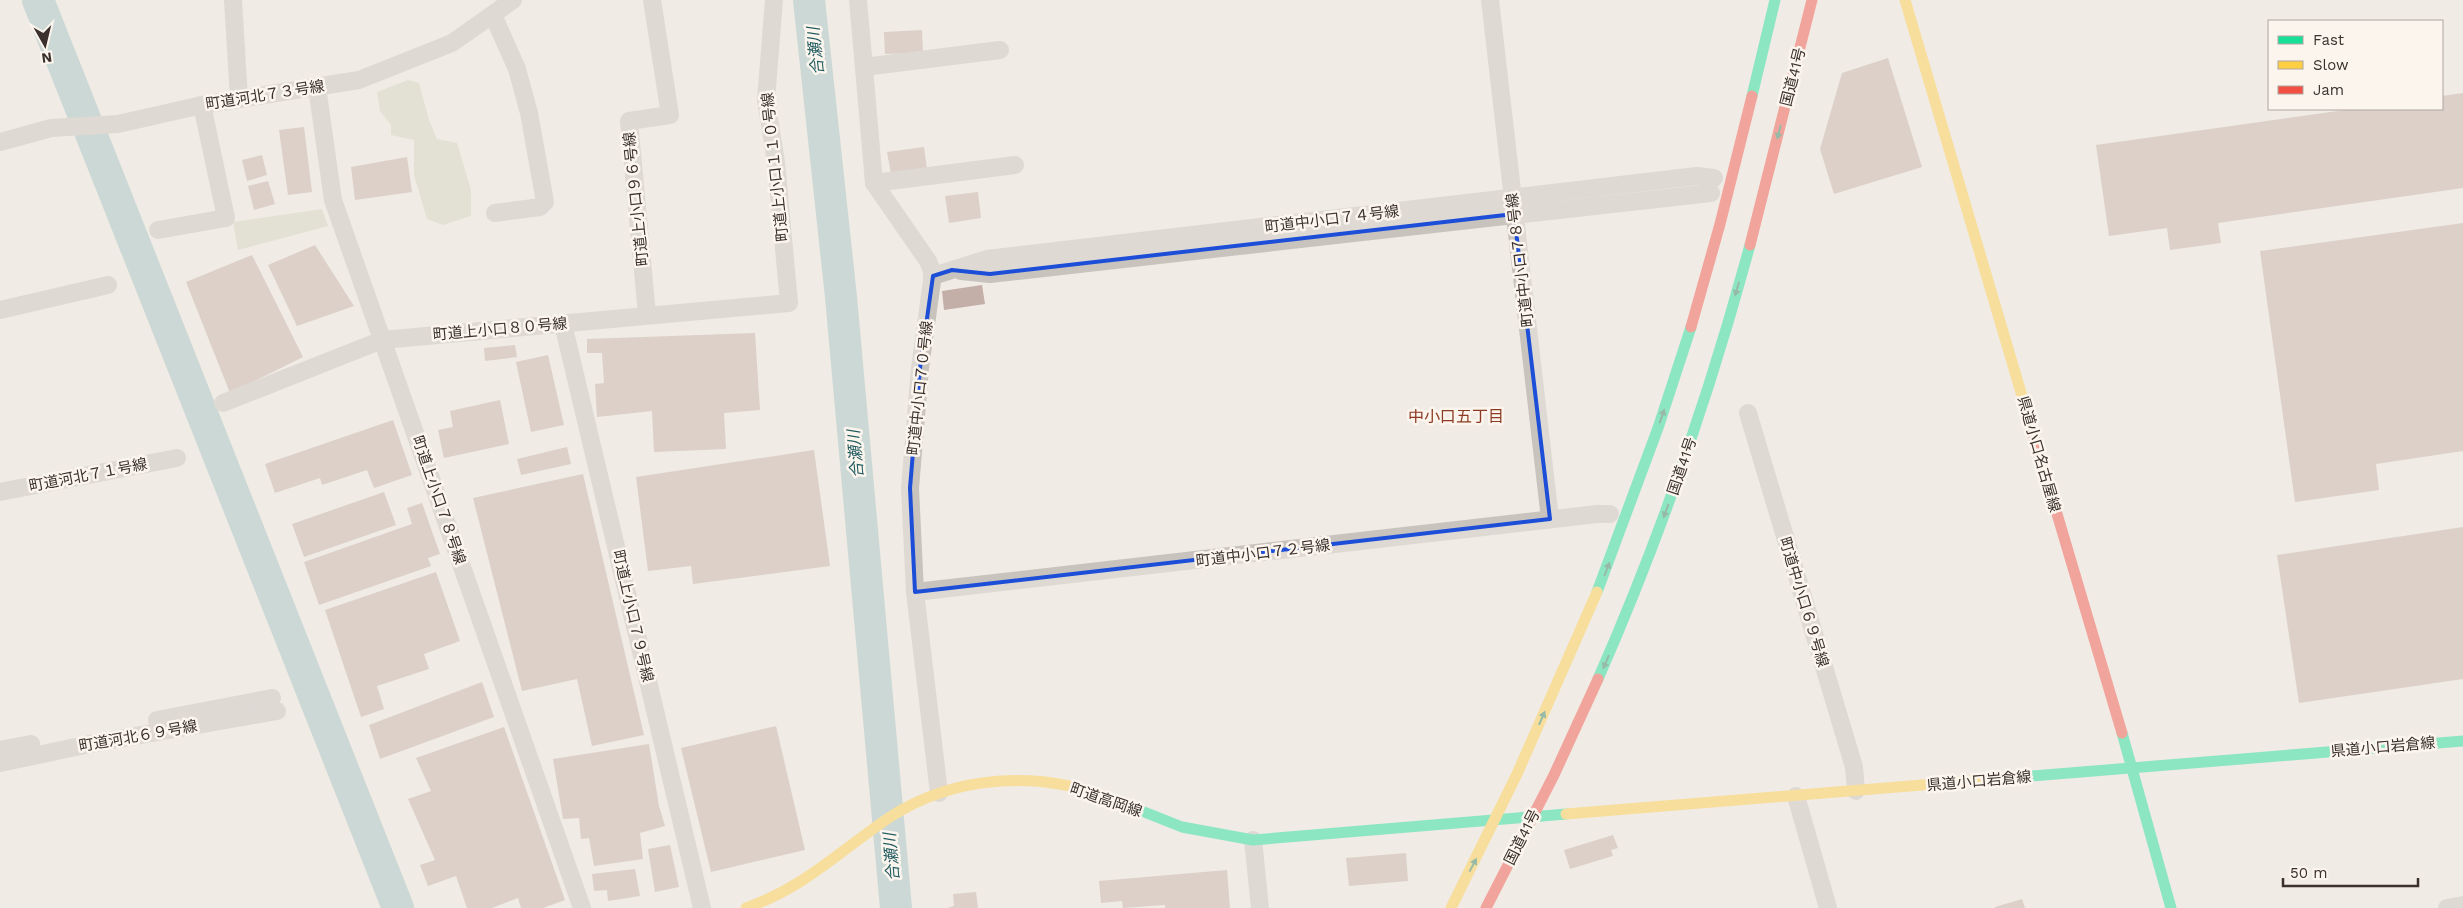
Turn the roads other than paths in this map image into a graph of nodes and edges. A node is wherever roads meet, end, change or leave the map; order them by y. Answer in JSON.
{"nodes":[{"id":1,"x":232,"y":0,"type":"edge"},
{"id":2,"x":513,"y":0,"type":"edge"},
{"id":3,"x":652,"y":0,"type":"edge"},
{"id":4,"x":774,"y":0,"type":"edge"},
{"id":5,"x":858,"y":0,"type":"edge"},
{"id":6,"x":1490,"y":0,"type":"edge"},
{"id":7,"x":1775,"y":0,"type":"edge"},
{"id":8,"x":1812,"y":0,"type":"edge"},
{"id":9,"x":1905,"y":0,"type":"edge"},
{"id":10,"x":493,"y":15,"type":"junction"},
{"id":11,"x":1000,"y":50,"type":"dead end"},
{"id":12,"x":864,"y":67,"type":"junction"},
{"id":13,"x":317,"y":87,"type":"junction"},
{"id":14,"x":238,"y":98,"type":"junction"},
{"id":15,"x":202,"y":105,"type":"junction"},
{"id":16,"x":0,"y":142,"type":"edge"},
{"id":17,"x":1015,"y":165,"type":"dead end"},
{"id":18,"x":874,"y":183,"type":"junction"},
{"id":19,"x":1712,"y":185,"type":"dead end"},
{"id":20,"x":1514,"y":206,"type":"junction"},
{"id":21,"x":495,"y":213,"type":"dead end"},
{"id":22,"x":158,"y":230,"type":"dead end"},
{"id":23,"x":933,"y":276,"type":"junction"},
{"id":24,"x":108,"y":285,"type":"dead end"},
{"id":25,"x":788,"y":303,"type":"joint"},
{"id":26,"x":0,"y":310,"type":"edge"},
{"id":27,"x":648,"y":315,"type":"junction"},
{"id":28,"x":563,"y":324,"type":"junction"},
{"id":29,"x":382,"y":340,"type":"junction"},
{"id":30,"x":223,"y":403,"type":"dead end"},
{"id":31,"x":1748,"y":413,"type":"dead end"},
{"id":32,"x":176,"y":458,"type":"dead end"},
{"id":33,"x":0,"y":492,"type":"edge"},
{"id":34,"x":1610,"y":514,"type":"dead end"},
{"id":35,"x":1550,"y":520,"type":"junction"},
{"id":36,"x":915,"y":592,"type":"junction"},
{"id":37,"x":2463,"y":741,"type":"edge"},
{"id":38,"x":0,"y":750,"type":"edge"},
{"id":39,"x":0,"y":762,"type":"edge"},
{"id":40,"x":2132,"y":768,"type":"junction"},
{"id":41,"x":1856,"y":791,"type":"junction"},
{"id":42,"x":939,"y":793,"type":"junction"},
{"id":43,"x":1796,"y":796,"type":"junction"},
{"id":44,"x":1531,"y":818,"type":"junction"},
{"id":45,"x":1496,"y":821,"type":"junction"},
{"id":46,"x":1253,"y":840,"type":"junction"},
{"id":47,"x":2463,"y":905,"type":"edge"},
{"id":48,"x":582,"y":908,"type":"edge"},
{"id":49,"x":702,"y":908,"type":"edge"},
{"id":50,"x":746,"y":908,"type":"edge"},
{"id":51,"x":1260,"y":908,"type":"edge"},
{"id":52,"x":1450,"y":908,"type":"edge"},
{"id":53,"x":1486,"y":908,"type":"edge"},
{"id":54,"x":1828,"y":908,"type":"edge"},
{"id":55,"x":2171,"y":908,"type":"edge"},
{"id":56,"x":2447,"y":908,"type":"edge"}],
"edges":[{"from":1,"to":14,"type":"street"},
{"from":2,"to":10,"type":"street","name":"町道河北７３号線"},
{"from":3,"to":27,"type":"street","name":"町道上小口９６号線"},
{"from":4,"to":25,"type":"street","name":"町道上小口１１０号線"},
{"from":5,"to":12,"type":"street"},
{"from":6,"to":20,"type":"street","name":"町道中小口７８号線"},
{"from":45,"to":7,"type":"main road","name":"国道41号","one_way":true},
{"from":8,"to":44,"type":"main road","name":"国道41号","one_way":true},
{"from":9,"to":40,"type":"main road","name":"県道小口名古屋線"},
{"from":10,"to":13,"type":"street","name":"町道河北７３号線"},
{"from":10,"to":21,"type":"street"},
{"from":11,"to":12,"type":"street"},
{"from":12,"to":18,"type":"street"},
{"from":13,"to":14,"type":"street","name":"町道河北７３号線"},
{"from":13,"to":29,"type":"street","name":"町道上小口７８号線"},
{"from":14,"to":15,"type":"street","name":"町道河北７３号線"},
{"from":15,"to":16,"type":"street","name":"町道河北７３号線"},
{"from":15,"to":22,"type":"street"},
{"from":17,"to":18,"type":"street"},
{"from":18,"to":23,"type":"street"},
{"from":19,"to":20,"type":"street","name":"町道中小口７４号線"},
{"from":20,"to":23,"type":"street","name":"町道中小口７４号線"},
{"from":20,"to":35,"type":"street","name":"町道中小口７８号線"},
{"from":23,"to":36,"type":"street","name":"町道中小口７０号線"},
{"from":24,"to":26,"type":"street"},
{"from":25,"to":27,"type":"street","name":"町道上小口８０号線"},
{"from":27,"to":28,"type":"street","name":"町道上小口８０号線"},
{"from":28,"to":29,"type":"street","name":"町道上小口８０号線"},
{"from":28,"to":49,"type":"street","name":"町道上小口７９号線"},
{"from":29,"to":30,"type":"street","name":"町道上小口８０号線"},
{"from":29,"to":48,"type":"street","name":"町道上小口７８号線"},
{"from":31,"to":41,"type":"street","name":"町道中小口６９号線"},
{"from":32,"to":33,"type":"street","name":"町道河北７１号線"},
{"from":34,"to":35,"type":"street","name":"町道中小口７２号線"},
{"from":35,"to":36,"type":"street","name":"町道中小口７２号線"},
{"from":36,"to":42,"type":"street","name":"町道中小口７０号線"},
{"from":37,"to":40,"type":"main road","name":"県道小口岩倉線"},
{"from":38,"to":39,"type":"street","name":"町道河北６９号線"},
{"from":40,"to":41,"type":"main road","name":"県道小口岩倉線"},
{"from":40,"to":55,"type":"main road","name":"県道小口名古屋線"},
{"from":41,"to":43,"type":"main road","name":"県道小口岩倉線"},
{"from":42,"to":46,"type":"main road","name":"町道高岡線"},
{"from":42,"to":50,"type":"main road","name":"町道高岡線"},
{"from":43,"to":44,"type":"main road","name":"県道小口岩倉線"},
{"from":43,"to":54,"type":"street"},
{"from":44,"to":45,"type":"main road","name":"県道小口岩倉線"},
{"from":44,"to":53,"type":"main road","name":"国道41号"},
{"from":45,"to":46,"type":"main road","name":"町道高岡線"},
{"from":52,"to":45,"type":"main road","name":"国道41号","one_way":true},
{"from":46,"to":51,"type":"street"},
{"from":47,"to":56,"type":"street"}]}
